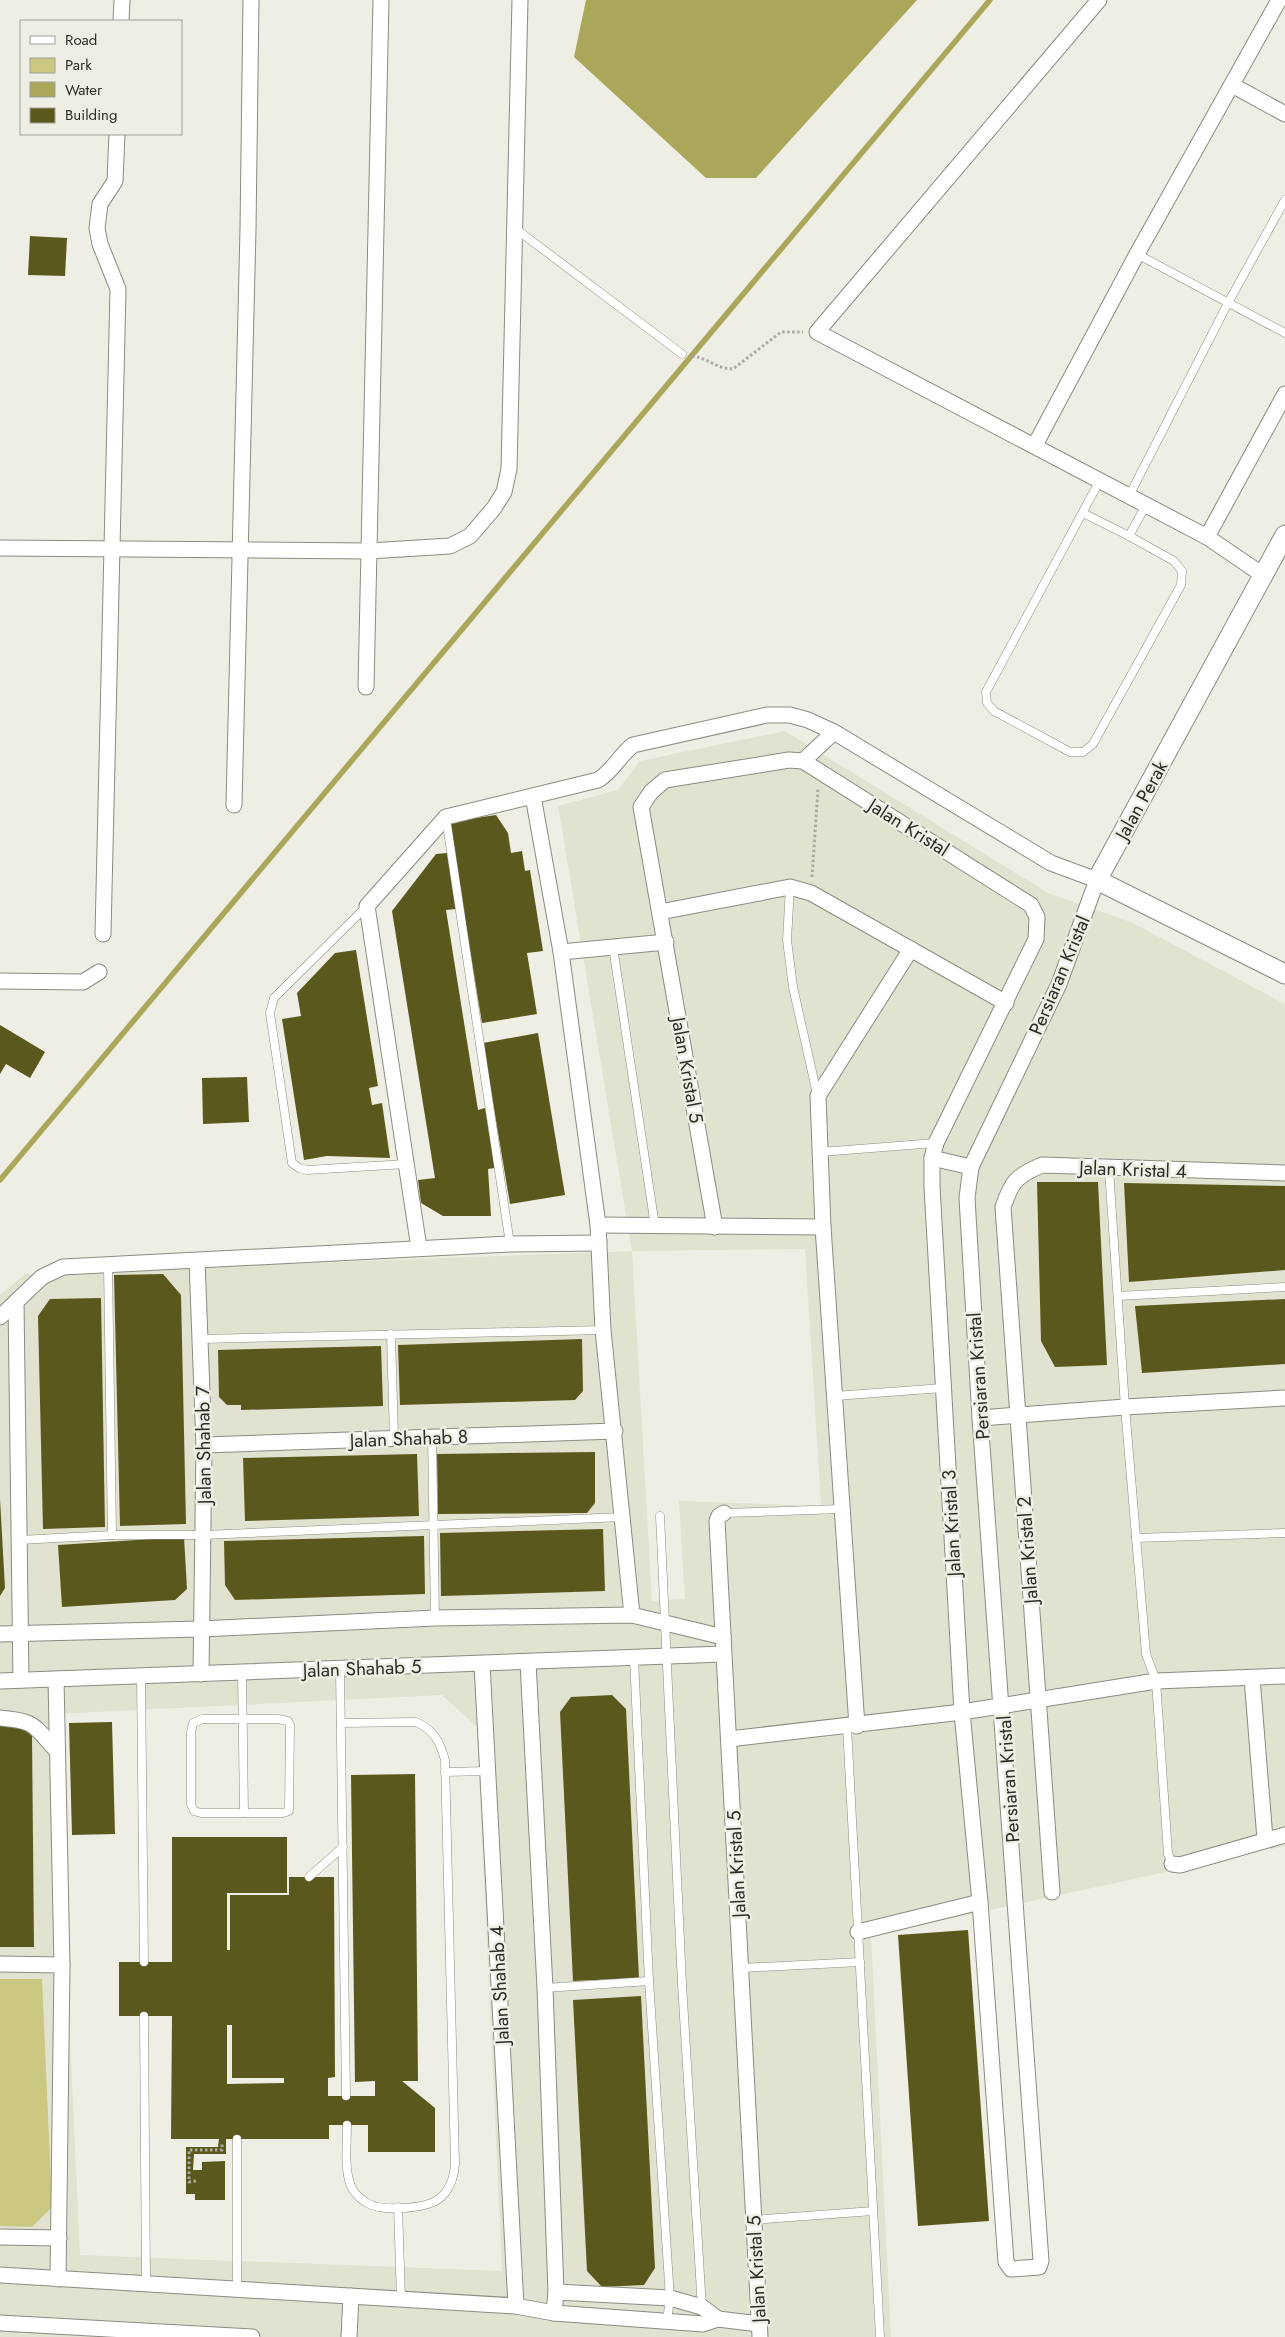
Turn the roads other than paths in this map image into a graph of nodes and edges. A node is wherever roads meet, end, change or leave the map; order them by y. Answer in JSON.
{"nodes":[{"id":1,"x":122,"y":0,"type":"edge"},
{"id":2,"x":251,"y":0,"type":"edge"},
{"id":3,"x":381,"y":0,"type":"edge"},
{"id":4,"x":520,"y":0,"type":"edge"},
{"id":5,"x":1099,"y":0,"type":"edge"},
{"id":6,"x":1279,"y":0,"type":"edge"},
{"id":7,"x":121,"y":20,"type":"edge"},
{"id":8,"x":1232,"y":85,"type":"junction"},
{"id":9,"x":1285,"y":114,"type":"edge"},
{"id":10,"x":117,"y":135,"type":"edge"},
{"id":11,"x":1285,"y":200,"type":"edge"},
{"id":12,"x":516,"y":229,"type":"junction"},
{"id":13,"x":1137,"y":254,"type":"junction"},
{"id":14,"x":1228,"y":303,"type":"junction"},
{"id":15,"x":1285,"y":333,"type":"edge"},
{"id":16,"x":682,"y":354,"type":"dead end"},
{"id":17,"x":1285,"y":394,"type":"edge"},
{"id":18,"x":1035,"y":445,"type":"junction"},
{"id":19,"x":1100,"y":480,"type":"junction"},
{"id":20,"x":1129,"y":496,"type":"junction"},
{"id":21,"x":1146,"y":505,"type":"junction"},
{"id":22,"x":1083,"y":513,"type":"junction"},
{"id":23,"x":1285,"y":535,"type":"edge"},
{"id":24,"x":1129,"y":536,"type":"junction"},
{"id":25,"x":1207,"y":537,"type":"junction"},
{"id":26,"x":0,"y":548,"type":"edge"},
{"id":27,"x":113,"y":548,"type":"junction"},
{"id":28,"x":239,"y":548,"type":"junction"},
{"id":29,"x":369,"y":551,"type":"junction"},
{"id":30,"x":1263,"y":575,"type":"junction"},
{"id":31,"x":366,"y":687,"type":"dead end"},
{"id":32,"x":834,"y":732,"type":"junction"},
{"id":33,"x":804,"y":761,"type":"junction"},
{"id":34,"x":533,"y":796,"type":"junction"},
{"id":35,"x":234,"y":805,"type":"dead end"},
{"id":36,"x":446,"y":817,"type":"junction"},
{"id":37,"x":1098,"y":880,"type":"junction"},
{"id":38,"x":790,"y":887,"type":"junction"},
{"id":39,"x":366,"y":906,"type":"junction"},
{"id":40,"x":660,"y":912,"type":"junction"},
{"id":41,"x":104,"y":934,"type":"dead end"},
{"id":42,"x":666,"y":942,"type":"junction"},
{"id":43,"x":614,"y":947,"type":"junction"},
{"id":44,"x":911,"y":949,"type":"junction"},
{"id":45,"x":561,"y":952,"type":"junction"},
{"id":46,"x":99,"y":972,"type":"dead end"},
{"id":47,"x":1285,"y":974,"type":"edge"},
{"id":48,"x":0,"y":981,"type":"edge"},
{"id":49,"x":1006,"y":1003,"type":"junction"},
{"id":50,"x":818,"y":1096,"type":"junction"},
{"id":51,"x":934,"y":1151,"type":"junction"},
{"id":52,"x":820,"y":1152,"type":"junction"},
{"id":53,"x":406,"y":1164,"type":"junction"},
{"id":54,"x":972,"y":1167,"type":"junction"},
{"id":55,"x":1109,"y":1169,"type":"junction"},
{"id":56,"x":1285,"y":1173,"type":"edge"},
{"id":57,"x":1003,"y":1208,"type":"joint"},
{"id":58,"x":598,"y":1226,"type":"junction"},
{"id":59,"x":655,"y":1226,"type":"junction"},
{"id":60,"x":715,"y":1227,"type":"junction"},
{"id":61,"x":823,"y":1227,"type":"junction"},
{"id":62,"x":599,"y":1243,"type":"junction"},
{"id":63,"x":510,"y":1244,"type":"junction"},
{"id":64,"x":419,"y":1248,"type":"junction"},
{"id":65,"x":197,"y":1261,"type":"junction"},
{"id":66,"x":108,"y":1265,"type":"junction"},
{"id":67,"x":1285,"y":1287,"type":"edge"},
{"id":68,"x":1118,"y":1296,"type":"junction"},
{"id":69,"x":16,"y":1302,"type":"junction"},
{"id":70,"x":0,"y":1317,"type":"edge"},
{"id":71,"x":603,"y":1330,"type":"junction"},
{"id":72,"x":391,"y":1334,"type":"junction"},
{"id":73,"x":201,"y":1338,"type":"junction"},
{"id":74,"x":942,"y":1388,"type":"junction"},
{"id":75,"x":835,"y":1396,"type":"junction"},
{"id":76,"x":1285,"y":1398,"type":"edge"},
{"id":77,"x":1125,"y":1407,"type":"junction"},
{"id":78,"x":1017,"y":1415,"type":"junction"},
{"id":79,"x":980,"y":1418,"type":"junction"},
{"id":80,"x":615,"y":1431,"type":"junction"},
{"id":81,"x":432,"y":1436,"type":"junction"},
{"id":82,"x":394,"y":1438,"type":"junction"},
{"id":83,"x":204,"y":1445,"type":"junction"},
{"id":84,"x":841,"y":1509,"type":"junction"},
{"id":85,"x":724,"y":1513,"type":"joint"},
{"id":86,"x":660,"y":1516,"type":"dead end"},
{"id":87,"x":622,"y":1517,"type":"junction"},
{"id":88,"x":433,"y":1524,"type":"junction"},
{"id":89,"x":1285,"y":1533,"type":"edge"},
{"id":90,"x":112,"y":1535,"type":"junction"},
{"id":91,"x":204,"y":1535,"type":"junction"},
{"id":92,"x":1136,"y":1538,"type":"junction"},
{"id":93,"x":20,"y":1540,"type":"junction"},
{"id":94,"x":632,"y":1614,"type":"junction"},
{"id":95,"x":435,"y":1618,"type":"junction"},
{"id":96,"x":665,"y":1622,"type":"junction"},
{"id":97,"x":200,"y":1630,"type":"junction"},
{"id":98,"x":0,"y":1634,"type":"edge"},
{"id":99,"x":21,"y":1634,"type":"junction"},
{"id":100,"x":723,"y":1637,"type":"junction"},
{"id":101,"x":723,"y":1654,"type":"junction"},
{"id":102,"x":668,"y":1657,"type":"junction"},
{"id":103,"x":634,"y":1658,"type":"junction"},
{"id":104,"x":528,"y":1662,"type":"junction"},
{"id":105,"x":482,"y":1664,"type":"junction"},
{"id":106,"x":340,"y":1668,"type":"junction"},
{"id":107,"x":242,"y":1672,"type":"junction"},
{"id":108,"x":201,"y":1674,"type":"junction"},
{"id":109,"x":141,"y":1676,"type":"junction"},
{"id":110,"x":1285,"y":1676,"type":"edge"},
{"id":111,"x":1252,"y":1678,"type":"junction"},
{"id":112,"x":56,"y":1679,"type":"junction"},
{"id":113,"x":21,"y":1680,"type":"junction"},
{"id":114,"x":0,"y":1681,"type":"edge"},
{"id":115,"x":1156,"y":1681,"type":"junction"},
{"id":116,"x":1038,"y":1700,"type":"junction"},
{"id":117,"x":1002,"y":1705,"type":"junction"},
{"id":118,"x":962,"y":1712,"type":"junction"},
{"id":119,"x":0,"y":1718,"type":"edge"},
{"id":120,"x":243,"y":1719,"type":"junction"},
{"id":121,"x":341,"y":1723,"type":"junction"},
{"id":122,"x":852,"y":1726,"type":"junction"},
{"id":123,"x":729,"y":1739,"type":"junction"},
{"id":124,"x":57,"y":1751,"type":"junction"},
{"id":125,"x":487,"y":1771,"type":"junction"},
{"id":126,"x":445,"y":1772,"type":"junction"},
{"id":127,"x":244,"y":1813,"type":"junction"},
{"id":128,"x":1285,"y":1835,"type":"edge"},
{"id":129,"x":1265,"y":1839,"type":"junction"},
{"id":130,"x":343,"y":1847,"type":"junction"},
{"id":131,"x":1172,"y":1864,"type":"joint"},
{"id":132,"x":309,"y":1877,"type":"dead end"},
{"id":133,"x":1052,"y":1892,"type":"dead end"},
{"id":134,"x":980,"y":1902,"type":"junction"},
{"id":135,"x":858,"y":1932,"type":"junction"},
{"id":136,"x":144,"y":1962,"type":"dead end"},
{"id":137,"x":860,"y":1962,"type":"junction"},
{"id":138,"x":0,"y":1964,"type":"edge"},
{"id":139,"x":62,"y":1965,"type":"junction"},
{"id":140,"x":741,"y":1968,"type":"junction"},
{"id":141,"x":649,"y":1981,"type":"junction"},
{"id":142,"x":545,"y":1988,"type":"junction"},
{"id":143,"x":144,"y":2016,"type":"dead end"},
{"id":144,"x":346,"y":2096,"type":"dead end"},
{"id":145,"x":347,"y":2125,"type":"dead end"},
{"id":146,"x":236,"y":2139,"type":"dead end"},
{"id":147,"x":398,"y":2207,"type":"junction"},
{"id":148,"x":873,"y":2211,"type":"junction"},
{"id":149,"x":753,"y":2220,"type":"junction"},
{"id":150,"x":0,"y":2237,"type":"edge"},
{"id":151,"x":59,"y":2238,"type":"junction"},
{"id":152,"x":0,"y":2275,"type":"edge"},
{"id":153,"x":58,"y":2279,"type":"junction"},
{"id":154,"x":146,"y":2284,"type":"junction"},
{"id":155,"x":237,"y":2290,"type":"junction"},
{"id":156,"x":556,"y":2292,"type":"junction"},
{"id":157,"x":351,"y":2296,"type":"junction"},
{"id":158,"x":670,"y":2298,"type":"junction"},
{"id":159,"x":401,"y":2299,"type":"junction"},
{"id":160,"x":516,"y":2306,"type":"junction"},
{"id":161,"x":702,"y":2307,"type":"junction"},
{"id":162,"x":554,"y":2313,"type":"junction"},
{"id":163,"x":718,"y":2319,"type":"junction"},
{"id":164,"x":667,"y":2321,"type":"junction"},
{"id":165,"x":0,"y":2323,"type":"edge"},
{"id":166,"x":695,"y":2328,"type":"edge"},
{"id":167,"x":759,"y":2330,"type":"edge"},
{"id":168,"x":114,"y":2334,"type":"edge"},
{"id":169,"x":252,"y":2337,"type":"edge"},
{"id":170,"x":349,"y":2337,"type":"edge"},
{"id":171,"x":880,"y":2337,"type":"edge"}],
"edges":[{"from":1,"to":7,"type":"street"},
{"from":2,"to":28,"type":"street"},
{"from":3,"to":29,"type":"street"},
{"from":4,"to":12,"type":"street"},
{"from":5,"to":18,"type":"street"},
{"from":6,"to":8,"type":"street"},
{"from":8,"to":9,"type":"street"},
{"from":8,"to":13,"type":"street"},
{"from":10,"to":27,"type":"street"},
{"from":11,"to":14,"type":"lane"},
{"from":12,"to":16,"type":"lane"},
{"from":12,"to":29,"type":"street"},
{"from":13,"to":14,"type":"lane"},
{"from":13,"to":18,"type":"street"},
{"from":14,"to":15,"type":"lane"},
{"from":14,"to":20,"type":"lane"},
{"from":17,"to":25,"type":"street"},
{"from":18,"to":19,"type":"street"},
{"from":19,"to":20,"type":"street"},
{"from":19,"to":22,"type":"lane"},
{"from":20,"to":21,"type":"street"},
{"from":21,"to":24,"type":"lane"},
{"from":21,"to":25,"type":"street"},
{"from":22,"to":24,"type":"lane"},
{"from":22,"to":24,"type":"lane"},
{"from":23,"to":30,"type":"street","name":"Jalan Perak"},
{"from":25,"to":30,"type":"street"},
{"from":26,"to":27,"type":"street"},
{"from":27,"to":28,"type":"street"},
{"from":27,"to":41,"type":"street"},
{"from":28,"to":29,"type":"street"},
{"from":28,"to":35,"type":"street"},
{"from":29,"to":31,"type":"street"},
{"from":30,"to":37,"type":"street","name":"Jalan Perak"},
{"from":32,"to":33,"type":"street"},
{"from":32,"to":34,"type":"street"},
{"from":32,"to":37,"type":"street"},
{"from":33,"to":40,"type":"street"},
{"from":33,"to":49,"type":"street","name":"Jalan Kristal"},
{"from":34,"to":36,"type":"street"},
{"from":34,"to":45,"type":"street"},
{"from":36,"to":39,"type":"street"},
{"from":36,"to":63,"type":"lane"},
{"from":37,"to":47,"type":"street"},
{"from":37,"to":54,"type":"street","name":"Persiaran Kristal"},
{"from":38,"to":40,"type":"street"},
{"from":38,"to":44,"type":"street"},
{"from":38,"to":50,"type":"lane"},
{"from":39,"to":53,"type":"street"},
{"from":39,"to":53,"type":"lane"},
{"from":40,"to":42,"type":"street","name":"Jalan Kristal 5"},
{"from":42,"to":43,"type":"street"},
{"from":42,"to":60,"type":"street","name":"Jalan Kristal 5"},
{"from":43,"to":45,"type":"street"},
{"from":43,"to":59,"type":"lane"},
{"from":44,"to":49,"type":"street"},
{"from":44,"to":50,"type":"street"},
{"from":45,"to":58,"type":"street"},
{"from":46,"to":48,"type":"street"},
{"from":49,"to":51,"type":"street","name":"Jalan Kristal"},
{"from":50,"to":52,"type":"street"},
{"from":51,"to":52,"type":"lane"},
{"from":51,"to":54,"type":"street"},
{"from":51,"to":74,"type":"street","name":"Jalan Kristal 3"},
{"from":52,"to":61,"type":"street"},
{"from":53,"to":64,"type":"street"},
{"from":54,"to":79,"type":"street","name":"Persiaran Kristal"},
{"from":55,"to":56,"type":"street","name":"Jalan Kristal 4"},
{"from":55,"to":57,"type":"street","name":"Jalan Kristal 4"},
{"from":55,"to":68,"type":"lane"},
{"from":57,"to":78,"type":"street","name":"Jalan Kristal 2"},
{"from":58,"to":59,"type":"street"},
{"from":58,"to":62,"type":"street"},
{"from":59,"to":60,"type":"street"},
{"from":60,"to":61,"type":"street"},
{"from":61,"to":75,"type":"street"},
{"from":62,"to":63,"type":"street"},
{"from":62,"to":71,"type":"street"},
{"from":63,"to":64,"type":"street"},
{"from":64,"to":65,"type":"street"},
{"from":65,"to":66,"type":"street"},
{"from":65,"to":73,"type":"street","name":"Jalan Shahab 7"},
{"from":66,"to":69,"type":"street"},
{"from":66,"to":90,"type":"lane"},
{"from":67,"to":68,"type":"lane"},
{"from":68,"to":77,"type":"lane"},
{"from":69,"to":70,"type":"street"},
{"from":69,"to":93,"type":"street"},
{"from":71,"to":72,"type":"lane"},
{"from":71,"to":80,"type":"street"},
{"from":72,"to":73,"type":"lane"},
{"from":72,"to":82,"type":"lane"},
{"from":73,"to":83,"type":"street","name":"Jalan Shahab 7"},
{"from":74,"to":75,"type":"lane"},
{"from":74,"to":118,"type":"street","name":"Jalan Kristal 3"},
{"from":75,"to":84,"type":"street"},
{"from":76,"to":77,"type":"street"},
{"from":77,"to":78,"type":"street"},
{"from":77,"to":92,"type":"lane"},
{"from":78,"to":79,"type":"street"},
{"from":78,"to":116,"type":"street","name":"Jalan Kristal 2"},
{"from":79,"to":117,"type":"street","name":"Persiaran Kristal"},
{"from":80,"to":81,"type":"street","name":"Jalan Shahab 8"},
{"from":80,"to":87,"type":"street"},
{"from":81,"to":82,"type":"street","name":"Jalan Shahab 8"},
{"from":81,"to":88,"type":"lane"},
{"from":82,"to":83,"type":"street","name":"Jalan Shahab 8"},
{"from":83,"to":91,"type":"street","name":"Jalan Shahab 7"},
{"from":84,"to":85,"type":"lane","name":"Jalan Kristal 5"},
{"from":84,"to":122,"type":"street"},
{"from":85,"to":100,"type":"street","name":"Jalan Kristal 5"},
{"from":86,"to":96,"type":"lane"},
{"from":87,"to":88,"type":"lane"},
{"from":87,"to":94,"type":"street"},
{"from":88,"to":91,"type":"lane"},
{"from":88,"to":95,"type":"lane"},
{"from":89,"to":92,"type":"lane"},
{"from":90,"to":91,"type":"lane"},
{"from":90,"to":93,"type":"lane"},
{"from":91,"to":97,"type":"street","name":"Jalan Shahab 7"},
{"from":92,"to":115,"type":"lane"},
{"from":93,"to":99,"type":"street"},
{"from":94,"to":95,"type":"street"},
{"from":94,"to":96,"type":"street"},
{"from":95,"to":97,"type":"street"},
{"from":96,"to":100,"type":"street"},
{"from":96,"to":102,"type":"lane"},
{"from":97,"to":99,"type":"street"},
{"from":97,"to":108,"type":"street","name":"Jalan Shahab 7"},
{"from":98,"to":99,"type":"street"},
{"from":99,"to":113,"type":"street"},
{"from":100,"to":101,"type":"street","name":"Jalan Kristal 5"},
{"from":101,"to":102,"type":"street","name":"Jalan Shahab 5"},
{"from":101,"to":123,"type":"street","name":"Jalan Kristal 5"},
{"from":102,"to":103,"type":"street","name":"Jalan Shahab 5"},
{"from":102,"to":161,"type":"lane"},
{"from":103,"to":104,"type":"street","name":"Jalan Shahab 5"},
{"from":103,"to":141,"type":"lane"},
{"from":104,"to":105,"type":"street","name":"Jalan Shahab 5"},
{"from":104,"to":142,"type":"street"},
{"from":105,"to":106,"type":"street","name":"Jalan Shahab 5"},
{"from":105,"to":125,"type":"street","name":"Jalan Shahab 4"},
{"from":106,"to":107,"type":"street","name":"Jalan Shahab 5"},
{"from":106,"to":121,"type":"lane"},
{"from":107,"to":108,"type":"street","name":"Jalan Shahab 5"},
{"from":107,"to":120,"type":"lane"},
{"from":108,"to":109,"type":"street","name":"Jalan Shahab 5"},
{"from":109,"to":112,"type":"street","name":"Jalan Shahab 5"},
{"from":109,"to":136,"type":"lane"},
{"from":110,"to":111,"type":"street"},
{"from":111,"to":115,"type":"street"},
{"from":111,"to":129,"type":"street"},
{"from":112,"to":113,"type":"street","name":"Jalan Shahab 5"},
{"from":112,"to":124,"type":"street"},
{"from":113,"to":114,"type":"street","name":"Jalan Shahab 5"},
{"from":115,"to":116,"type":"street"},
{"from":115,"to":131,"type":"lane"},
{"from":116,"to":117,"type":"street"},
{"from":116,"to":133,"type":"street","name":"Jalan Kristal 2"},
{"from":117,"to":118,"type":"street"},
{"from":117,"to":134,"type":"street","name":"Persiaran Kristal"},
{"from":118,"to":122,"type":"street"},
{"from":118,"to":134,"type":"street","name":"Jalan Kristal 3"},
{"from":119,"to":124,"type":"street"},
{"from":120,"to":127,"type":"lane"},
{"from":120,"to":127,"type":"lane"},
{"from":120,"to":127,"type":"lane"},
{"from":121,"to":126,"type":"lane"},
{"from":121,"to":130,"type":"lane"},
{"from":122,"to":123,"type":"street"},
{"from":122,"to":135,"type":"lane"},
{"from":123,"to":140,"type":"street","name":"Jalan Kristal 5"},
{"from":124,"to":139,"type":"street"},
{"from":125,"to":126,"type":"lane"},
{"from":125,"to":160,"type":"street","name":"Jalan Shahab 4"},
{"from":126,"to":147,"type":"lane"},
{"from":128,"to":129,"type":"street"},
{"from":129,"to":131,"type":"street"},
{"from":130,"to":132,"type":"lane"},
{"from":130,"to":144,"type":"lane"},
{"from":134,"to":135,"type":"street"},
{"from":135,"to":137,"type":"lane"},
{"from":137,"to":140,"type":"lane"},
{"from":137,"to":148,"type":"lane"},
{"from":138,"to":139,"type":"street"},
{"from":139,"to":151,"type":"street"},
{"from":140,"to":149,"type":"street","name":"Jalan Kristal 5"},
{"from":141,"to":142,"type":"lane"},
{"from":141,"to":158,"type":"lane"},
{"from":142,"to":156,"type":"street"},
{"from":143,"to":154,"type":"lane"},
{"from":145,"to":147,"type":"lane"},
{"from":146,"to":155,"type":"lane"},
{"from":147,"to":159,"type":"lane"},
{"from":148,"to":149,"type":"lane"},
{"from":148,"to":171,"type":"lane"},
{"from":149,"to":167,"type":"street","name":"Jalan Kristal 5"},
{"from":150,"to":151,"type":"street"},
{"from":151,"to":153,"type":"street"},
{"from":152,"to":153,"type":"street"},
{"from":153,"to":154,"type":"street"},
{"from":154,"to":155,"type":"street"},
{"from":155,"to":157,"type":"street"},
{"from":156,"to":158,"type":"street"},
{"from":156,"to":162,"type":"street"},
{"from":157,"to":159,"type":"street"},
{"from":157,"to":170,"type":"street"},
{"from":158,"to":161,"type":"street"},
{"from":158,"to":164,"type":"lane"},
{"from":159,"to":160,"type":"street"},
{"from":160,"to":162,"type":"street"},
{"from":161,"to":163,"type":"street"},
{"from":161,"to":166,"type":"lane"},
{"from":162,"to":164,"type":"street"},
{"from":163,"to":166,"type":"street"},
{"from":163,"to":167,"type":"street"},
{"from":164,"to":166,"type":"street"},
{"from":165,"to":168,"type":"street"},
{"from":168,"to":169,"type":"street"}]}
